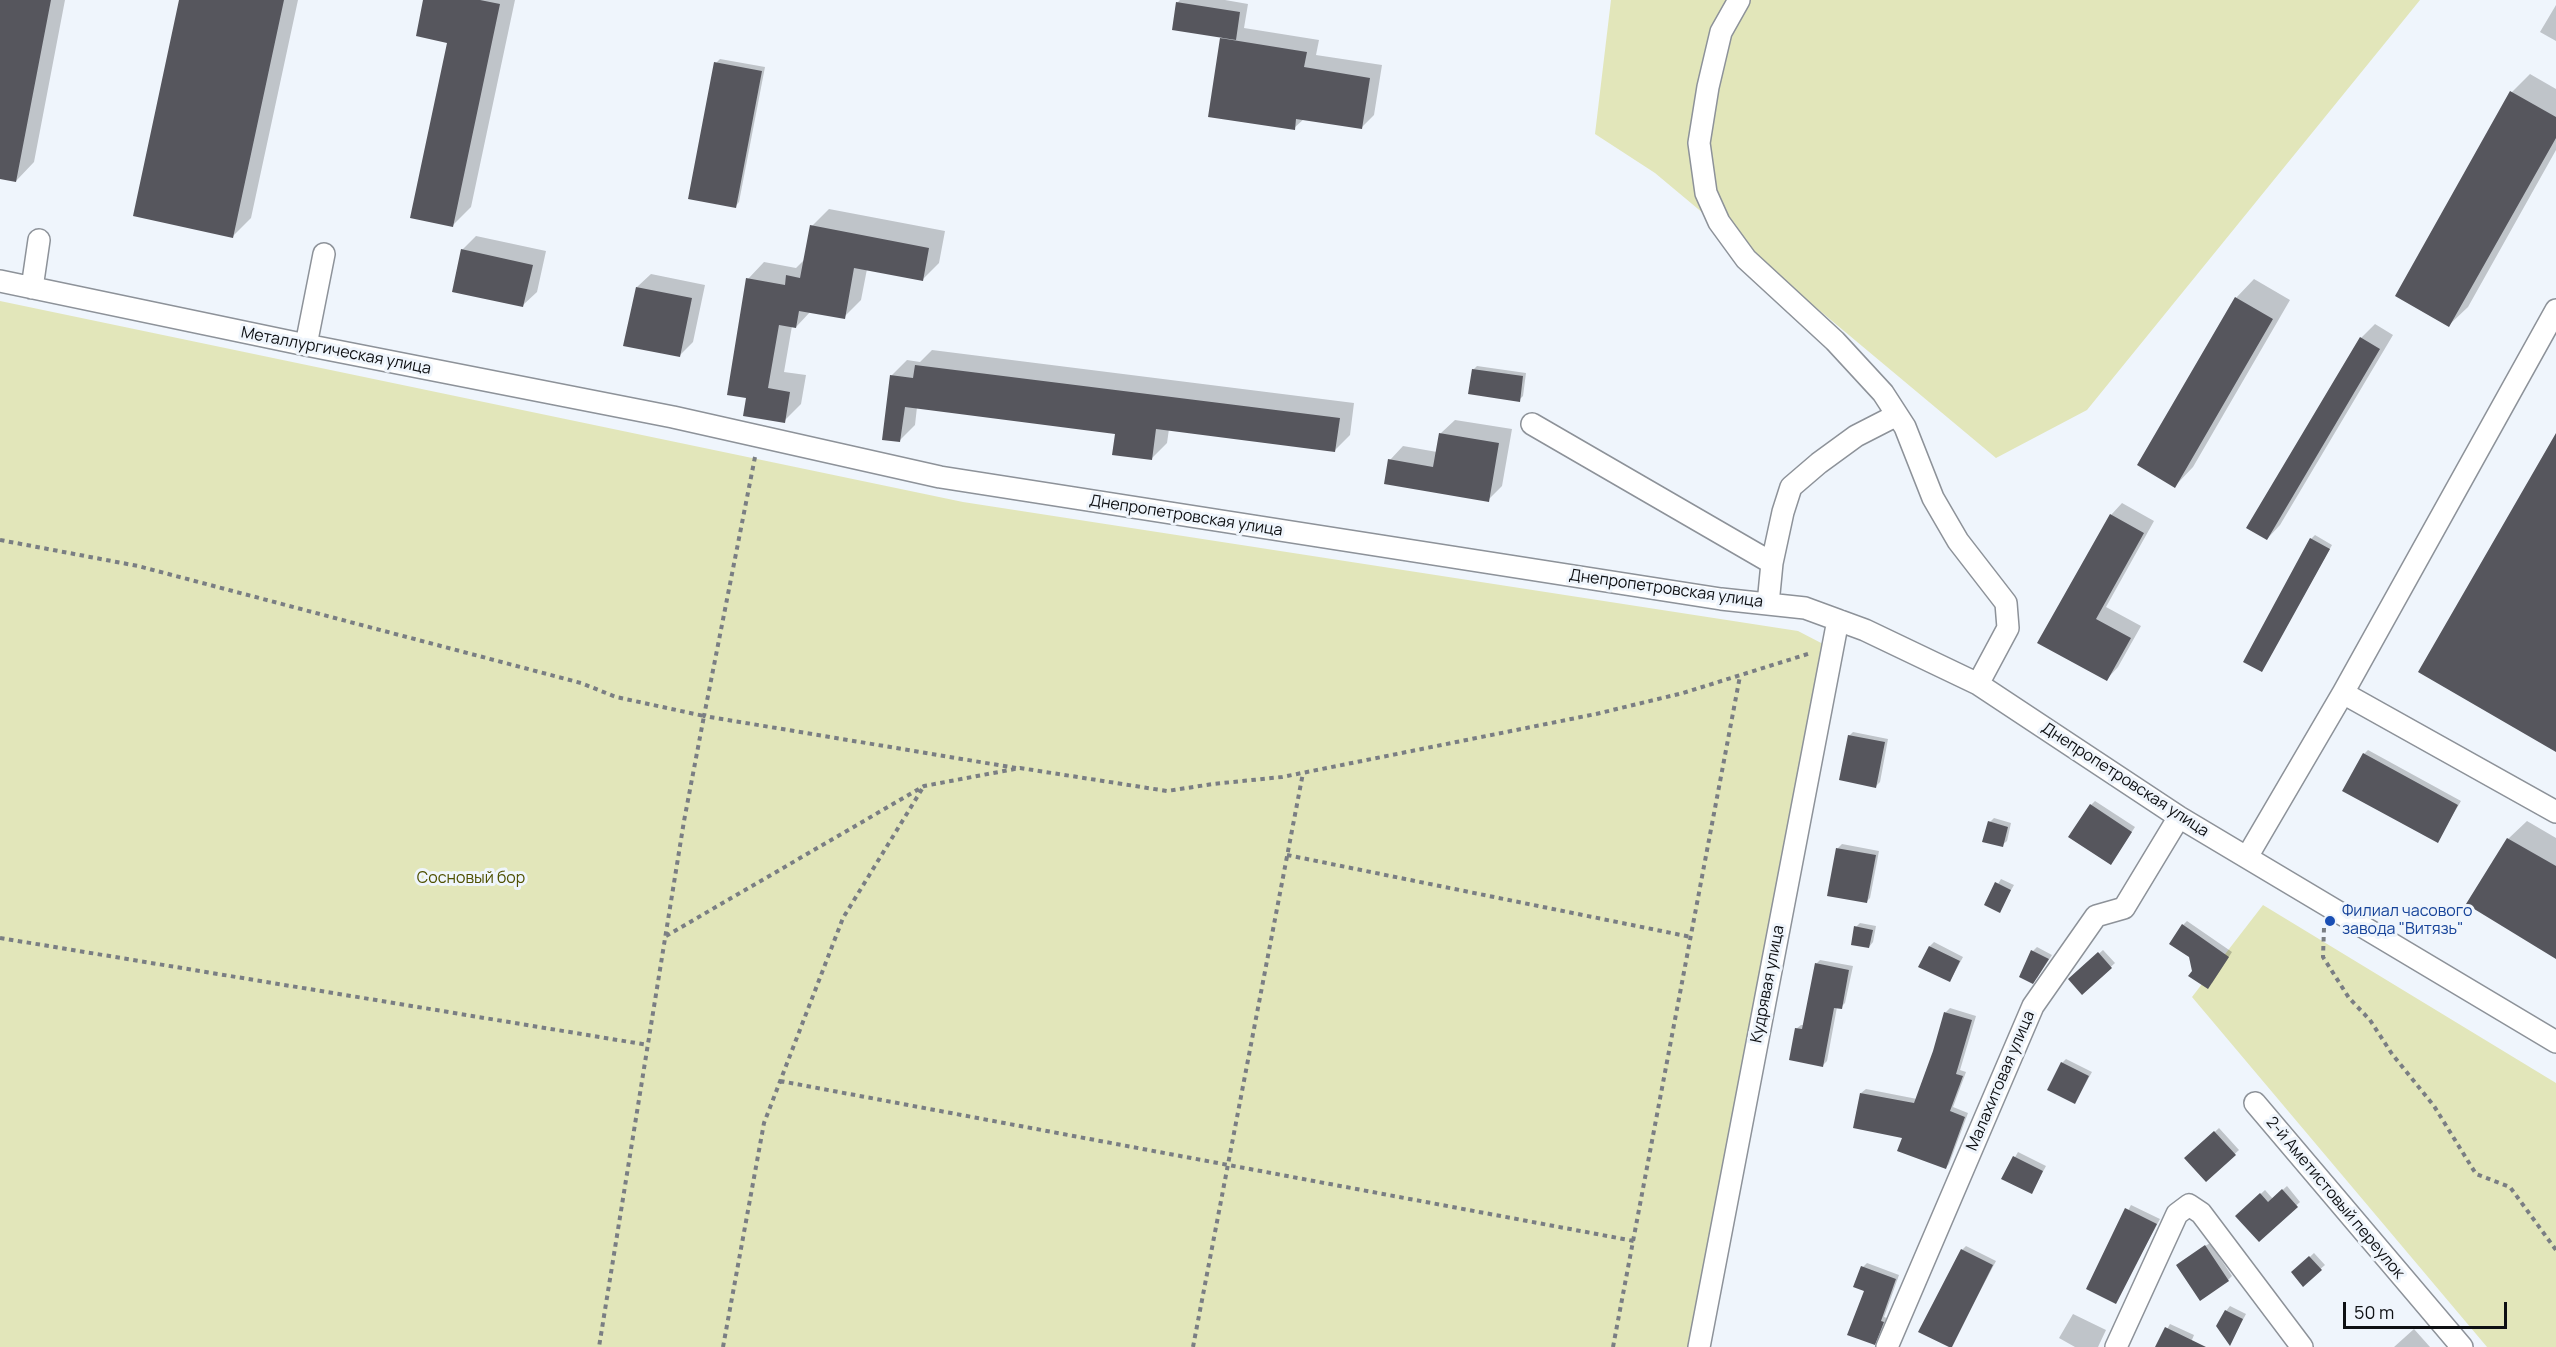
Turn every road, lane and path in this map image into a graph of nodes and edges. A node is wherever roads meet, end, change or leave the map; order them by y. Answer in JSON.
{"nodes":[{"id":1,"x":1739,"y":0,"type":"edge"},
{"id":2,"x":39,"y":240,"type":"dead end"},
{"id":3,"x":324,"y":254,"type":"dead end"},
{"id":4,"x":0,"y":281,"type":"edge"},
{"id":5,"x":32,"y":288,"type":"junction"},
{"id":6,"x":2556,"y":310,"type":"edge"},
{"id":7,"x":306,"y":345,"type":"junction"},
{"id":8,"x":1897,"y":415,"type":"junction"},
{"id":9,"x":673,"y":417,"type":"joint"},
{"id":10,"x":1532,"y":424,"type":"dead end"},
{"id":11,"x":759,"y":436,"type":"junction"},
{"id":12,"x":0,"y":540,"type":"edge"},
{"id":13,"x":1772,"y":563,"type":"junction"},
{"id":14,"x":1768,"y":604,"type":"junction"},
{"id":15,"x":1838,"y":621,"type":"junction"},
{"id":16,"x":1819,"y":651,"type":"dead end"},
{"id":17,"x":1740,"y":675,"type":"junction"},
{"id":18,"x":1978,"y":684,"type":"junction"},
{"id":19,"x":2343,"y":693,"type":"junction"},
{"id":20,"x":704,"y":716,"type":"junction"},
{"id":21,"x":1020,"y":768,"type":"junction"},
{"id":22,"x":1303,"y":773,"type":"junction"},
{"id":23,"x":924,"y":786,"type":"junction"},
{"id":24,"x":2556,"y":812,"type":"edge"},
{"id":25,"x":2179,"y":817,"type":"junction"},
{"id":26,"x":1287,"y":855,"type":"junction"},
{"id":27,"x":2247,"y":857,"type":"junction"},
{"id":28,"x":2325,"y":903,"type":"junction"},
{"id":29,"x":666,"y":937,"type":"junction"},
{"id":30,"x":1691,"y":937,"type":"junction"},
{"id":31,"x":0,"y":938,"type":"edge"},
{"id":32,"x":2556,"y":1042,"type":"edge"},
{"id":33,"x":648,"y":1045,"type":"junction"},
{"id":34,"x":780,"y":1081,"type":"junction"},
{"id":35,"x":2255,"y":1103,"type":"dead end"},
{"id":36,"x":1228,"y":1166,"type":"junction"},
{"id":37,"x":1634,"y":1241,"type":"junction"},
{"id":38,"x":2556,"y":1251,"type":"edge"},
{"id":39,"x":599,"y":1347,"type":"edge"},
{"id":40,"x":723,"y":1347,"type":"edge"},
{"id":41,"x":1193,"y":1347,"type":"edge"},
{"id":42,"x":1613,"y":1347,"type":"edge"},
{"id":43,"x":1699,"y":1347,"type":"edge"},
{"id":44,"x":1887,"y":1347,"type":"edge"},
{"id":45,"x":2116,"y":1347,"type":"edge"},
{"id":46,"x":2302,"y":1347,"type":"edge"},
{"id":47,"x":2462,"y":1347,"type":"edge"}],
"edges":[{"from":1,"to":8,"type":"street"},
{"from":2,"to":5,"type":"street"},
{"from":3,"to":7,"type":"street"},
{"from":4,"to":5,"type":"street","name":"Металлургическая улица"},
{"from":5,"to":7,"type":"street","name":"Металлургическая улица"},
{"from":6,"to":19,"type":"street"},
{"from":7,"to":9,"type":"street","name":"Металлургическая улица"},
{"from":8,"to":13,"type":"street"},
{"from":8,"to":18,"type":"street"},
{"from":9,"to":11,"type":"street","name":"Днепропетровская улица"},
{"from":10,"to":13,"type":"street"},
{"from":11,"to":14,"type":"street","name":"Днепропетровская улица"},
{"from":11,"to":20,"type":"path"},
{"from":12,"to":20,"type":"path"},
{"from":13,"to":14,"type":"street"},
{"from":14,"to":15,"type":"street","name":"Днепропетровская улица"},
{"from":15,"to":18,"type":"street","name":"Днепропетровская улица"},
{"from":15,"to":43,"type":"street","name":"Кудрявая улица"},
{"from":16,"to":17,"type":"path"},
{"from":17,"to":22,"type":"path"},
{"from":17,"to":30,"type":"path"},
{"from":18,"to":25,"type":"street","name":"Днепропетровская улица"},
{"from":19,"to":24,"type":"street"},
{"from":19,"to":27,"type":"street"},
{"from":20,"to":21,"type":"path"},
{"from":20,"to":29,"type":"path"},
{"from":21,"to":22,"type":"path"},
{"from":21,"to":23,"type":"path"},
{"from":22,"to":26,"type":"path"},
{"from":23,"to":29,"type":"path"},
{"from":23,"to":34,"type":"path"},
{"from":25,"to":27,"type":"street","name":"Днепропетровская улица"},
{"from":25,"to":44,"type":"street","name":"Малахитовая улица"},
{"from":26,"to":30,"type":"path"},
{"from":26,"to":36,"type":"path"},
{"from":27,"to":28,"type":"street","name":"Днепропетровская улица"},
{"from":28,"to":32,"type":"street","name":"Днепропетровская улица"},
{"from":28,"to":38,"type":"path"},
{"from":29,"to":33,"type":"path"},
{"from":30,"to":37,"type":"path"},
{"from":31,"to":33,"type":"path"},
{"from":33,"to":39,"type":"path"},
{"from":34,"to":36,"type":"path"},
{"from":34,"to":40,"type":"path"},
{"from":35,"to":47,"type":"street","name":"2-й Аметистовый переулок"},
{"from":36,"to":37,"type":"path"},
{"from":36,"to":41,"type":"path"},
{"from":37,"to":42,"type":"path"},
{"from":45,"to":46,"type":"street"}]}
